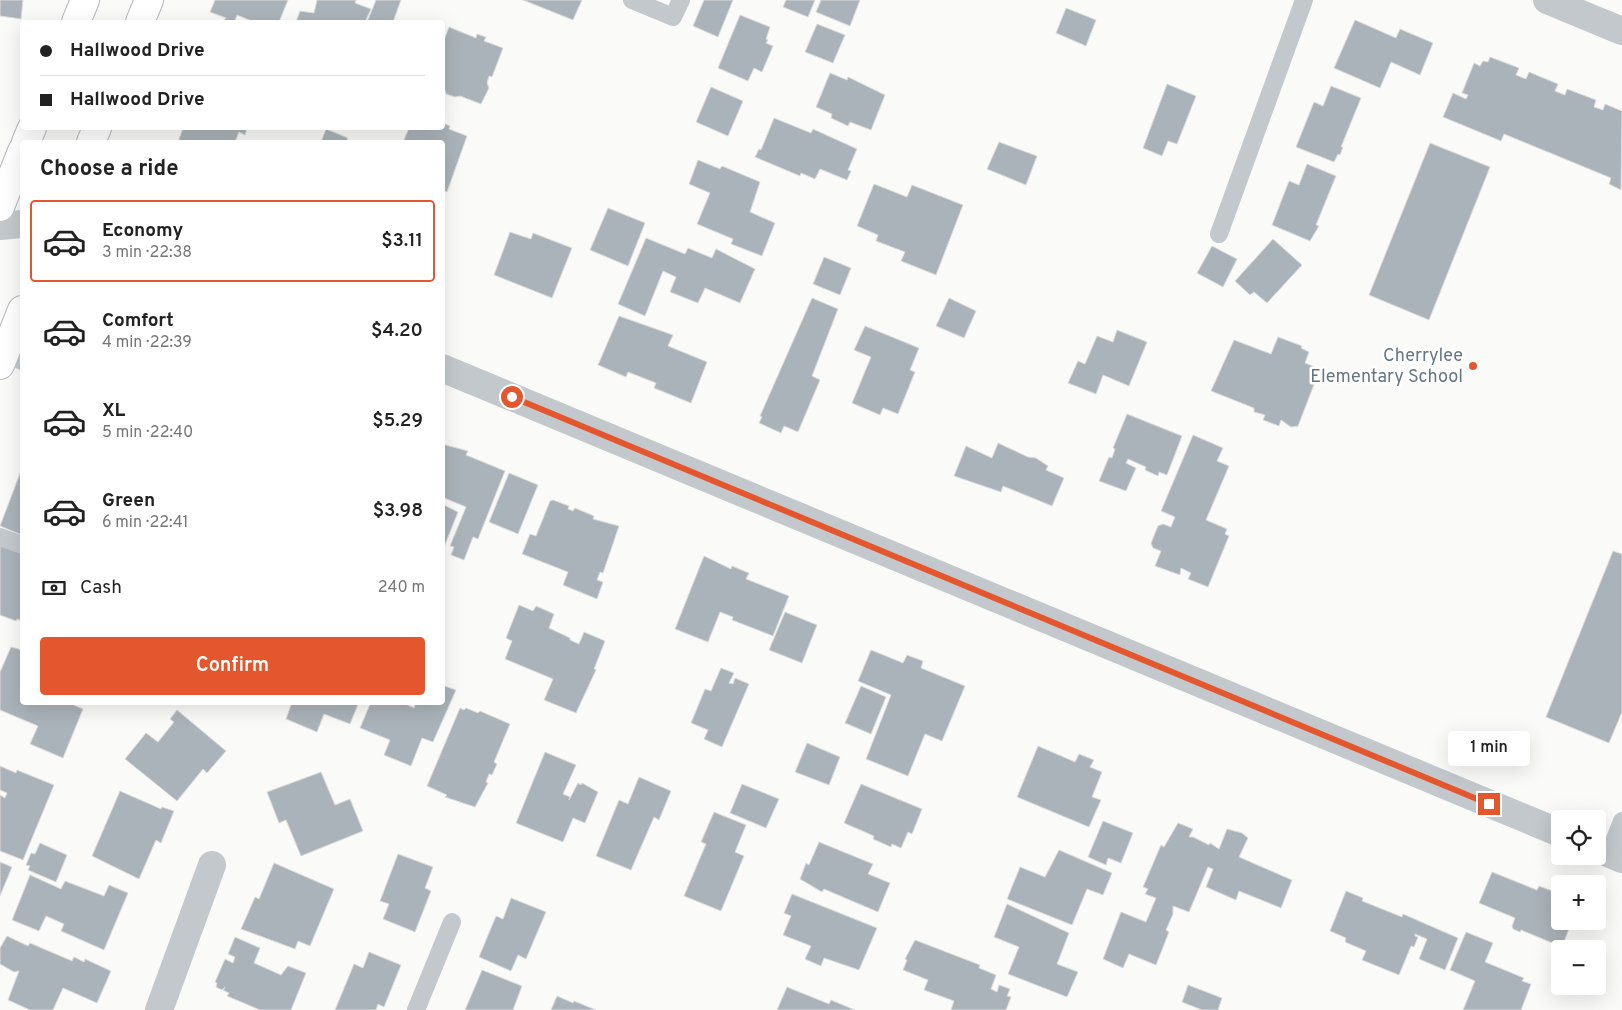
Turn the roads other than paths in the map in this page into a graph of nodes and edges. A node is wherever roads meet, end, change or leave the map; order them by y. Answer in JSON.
{"nodes":[{"id":1,"x":85,"y":0,"type":"edge"},
{"id":2,"x":149,"y":0,"type":"edge"},
{"id":3,"x":632,"y":0,"type":"edge"},
{"id":4,"x":680,"y":0,"type":"edge"},
{"id":5,"x":1304,"y":0,"type":"edge"},
{"id":6,"x":1547,"y":0,"type":"edge"},
{"id":7,"x":77,"y":20,"type":"edge"},
{"id":8,"x":141,"y":20,"type":"edge"},
{"id":9,"x":1622,"y":31,"type":"edge"},
{"id":10,"x":20,"y":156,"type":"edge"},
{"id":11,"x":0,"y":206,"type":"edge"},
{"id":12,"x":20,"y":224,"type":"edge"},
{"id":13,"x":0,"y":226,"type":"edge"},
{"id":14,"x":1219,"y":234,"type":"dead end"},
{"id":15,"x":20,"y":318,"type":"edge"},
{"id":16,"x":9,"y":360,"type":"edge"},
{"id":17,"x":445,"y":369,"type":"edge"},
{"id":18,"x":0,"y":537,"type":"edge"},
{"id":19,"x":20,"y":544,"type":"edge"},
{"id":20,"x":1622,"y":822,"type":"edge"},
{"id":21,"x":1551,"y":829,"type":"edge"},
{"id":22,"x":1609,"y":854,"type":"edge"},
{"id":23,"x":212,"y":865,"type":"dead end"},
{"id":24,"x":452,"y":922,"type":"dead end"},
{"id":25,"x":159,"y":1010,"type":"edge"},
{"id":26,"x":416,"y":1010,"type":"edge"}],
"edges":[{"from":1,"to":7,"type":"main road"},
{"from":2,"to":8,"type":"main road"},
{"from":3,"to":4,"type":"lane"},
{"from":5,"to":14,"type":"lane"},
{"from":6,"to":9,"type":"street"},
{"from":10,"to":11,"type":"main road"},
{"from":12,"to":13,"type":"street"},
{"from":15,"to":16,"type":"main road"},
{"from":17,"to":21,"type":"street"},
{"from":18,"to":19,"type":"lane"},
{"from":20,"to":22,"type":"lane"},
{"from":23,"to":25,"type":"street"},
{"from":24,"to":26,"type":"lane"}]}
